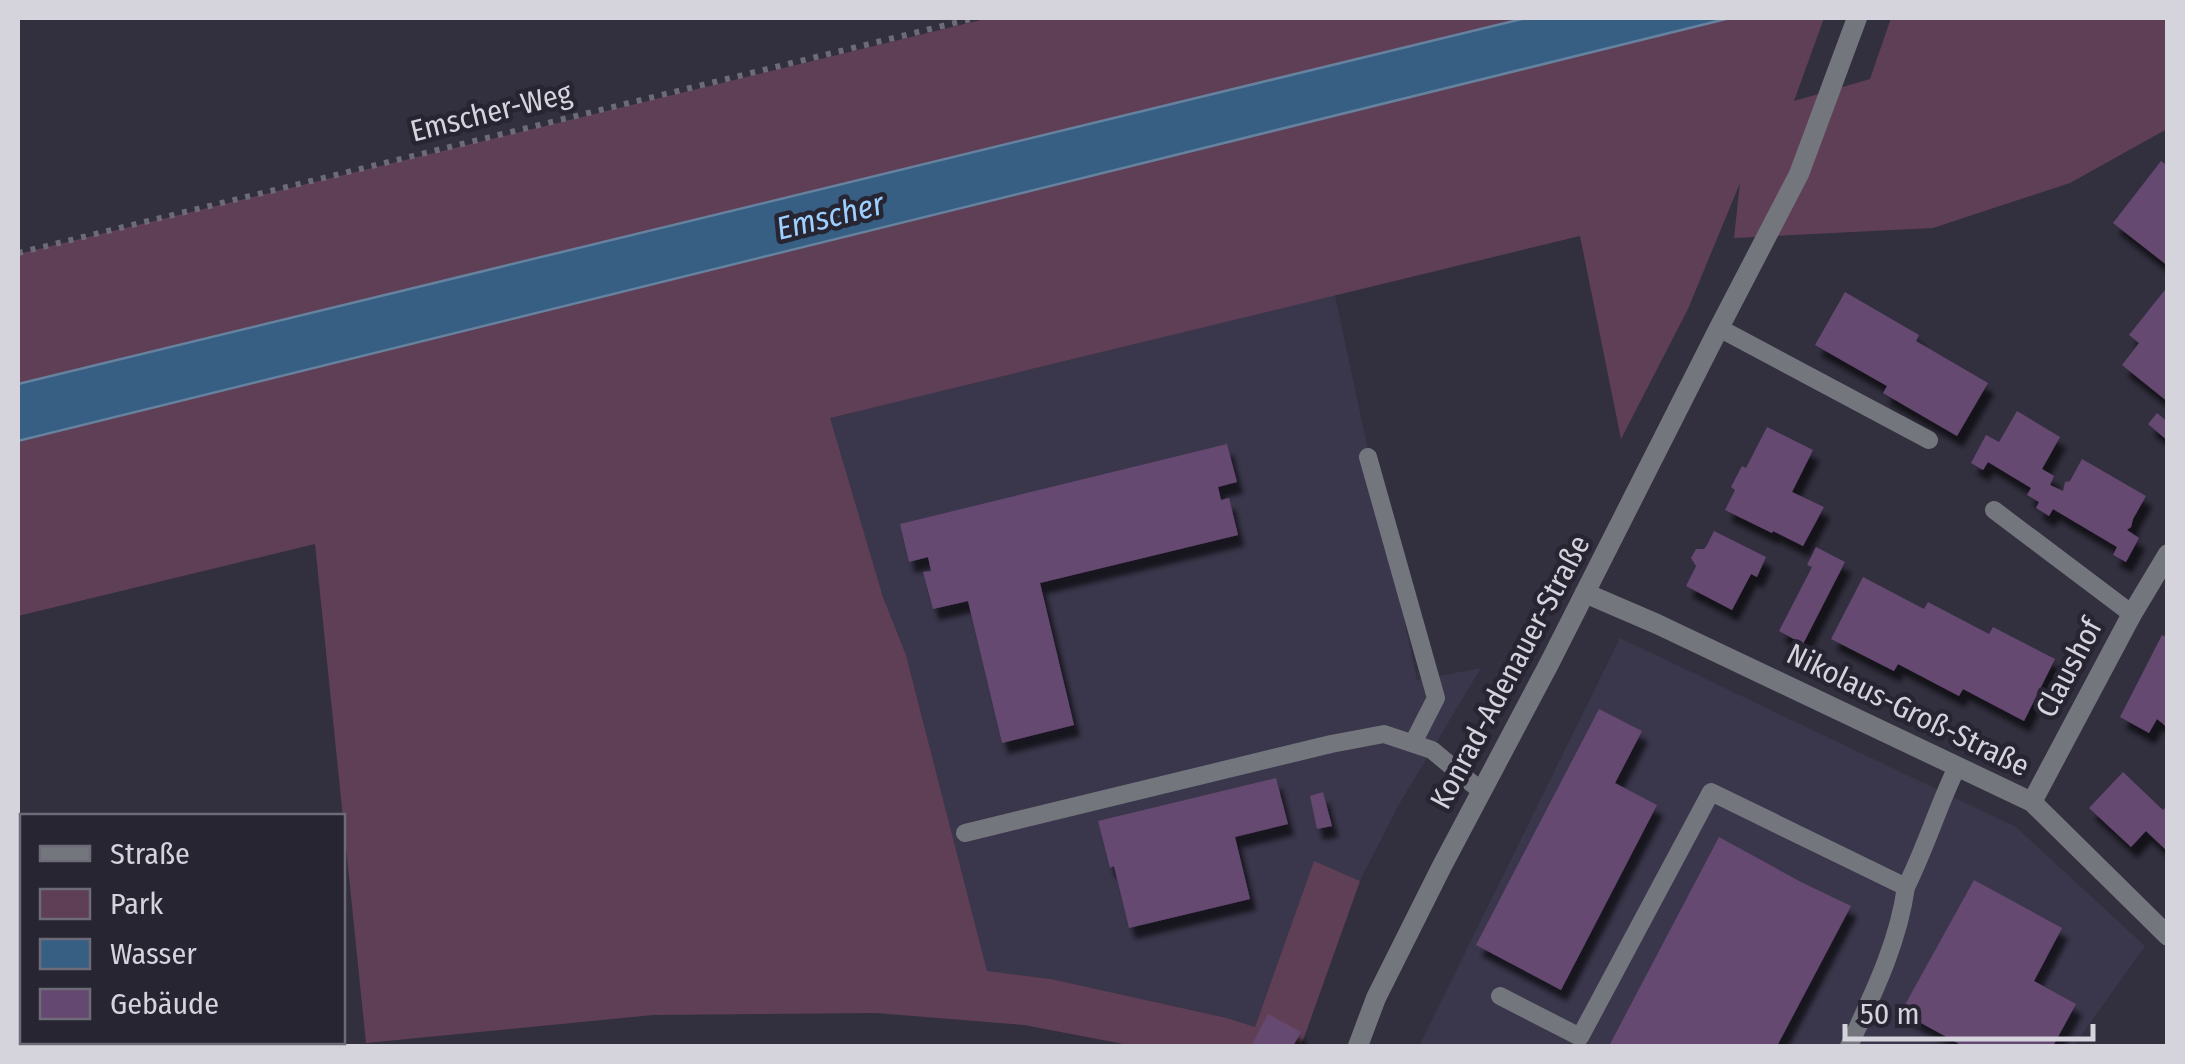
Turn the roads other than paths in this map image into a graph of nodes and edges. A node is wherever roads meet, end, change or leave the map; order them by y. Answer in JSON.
{"nodes":[{"id":1,"x":1857,"y":18,"type":"edge"},
{"id":2,"x":1718,"y":328,"type":"junction"},
{"id":3,"x":1929,"y":440,"type":"dead end"},
{"id":4,"x":1368,"y":457,"type":"dead end"},
{"id":5,"x":1994,"y":510,"type":"dead end"},
{"id":6,"x":2168,"y":554,"type":"edge"},
{"id":7,"x":1585,"y":593,"type":"junction"},
{"id":8,"x":2132,"y":614,"type":"junction"},
{"id":9,"x":1412,"y":743,"type":"junction"},
{"id":10,"x":1957,"y":766,"type":"junction"},
{"id":11,"x":1482,"y":791,"type":"junction"},
{"id":12,"x":2032,"y":802,"type":"junction"},
{"id":13,"x":965,"y":834,"type":"dead end"},
{"id":14,"x":1906,"y":886,"type":"junction"},
{"id":15,"x":2168,"y":936,"type":"edge"},
{"id":16,"x":1500,"y":996,"type":"dead end"},
{"id":17,"x":1358,"y":1046,"type":"edge"},
{"id":18,"x":1849,"y":1046,"type":"edge"}],
"edges":[{"from":1,"to":2,"type":"street","name":"Konrad-Adenauer-Straße"},
{"from":2,"to":3,"type":"lane"},
{"from":2,"to":7,"type":"street","name":"Konrad-Adenauer-Straße"},
{"from":4,"to":9,"type":"lane"},
{"from":5,"to":8,"type":"lane","name":"Claushof"},
{"from":6,"to":8,"type":"street","name":"Claushof"},
{"from":7,"to":10,"type":"street","name":"Nikolaus-Groß-Straße"},
{"from":7,"to":11,"type":"street","name":"Konrad-Adenauer-Straße"},
{"from":8,"to":12,"type":"street","name":"Claushof"},
{"from":9,"to":11,"type":"lane"},
{"from":9,"to":13,"type":"lane"},
{"from":10,"to":12,"type":"street","name":"Nikolaus-Groß-Straße"},
{"from":10,"to":14,"type":"lane"},
{"from":11,"to":17,"type":"street","name":"Konrad-Adenauer-Straße"},
{"from":12,"to":15,"type":"street","name":"Nikolaus-Groß-Straße"},
{"from":14,"to":16,"type":"lane"},
{"from":14,"to":18,"type":"lane"}]}
